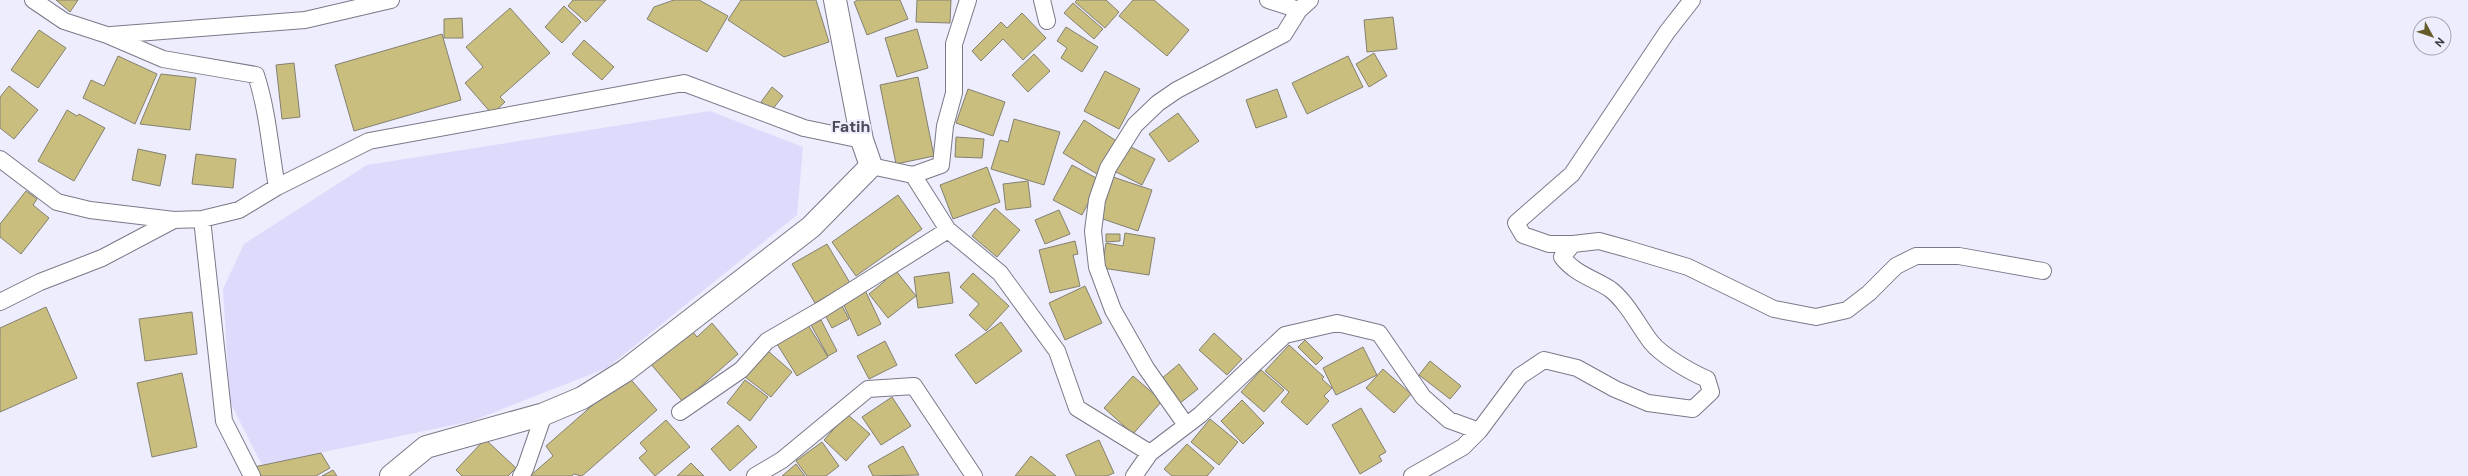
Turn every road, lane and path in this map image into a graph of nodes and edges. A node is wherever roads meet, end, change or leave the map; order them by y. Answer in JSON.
{"nodes":[{"id":1,"x":33,"y":0,"type":"edge"},
{"id":2,"x":391,"y":0,"type":"edge"},
{"id":3,"x":835,"y":0,"type":"edge"},
{"id":4,"x":968,"y":0,"type":"edge"},
{"id":5,"x":1042,"y":0,"type":"edge"},
{"id":6,"x":1268,"y":0,"type":"edge"},
{"id":7,"x":1692,"y":0,"type":"edge"},
{"id":8,"x":1305,"y":5,"type":"edge"},
{"id":9,"x":1047,"y":21,"type":"dead end"},
{"id":10,"x":108,"y":35,"type":"junction"},
{"id":11,"x":862,"y":140,"type":"junction"},
{"id":12,"x":0,"y":159,"type":"edge"},
{"id":13,"x":871,"y":166,"type":"junction"},
{"id":14,"x":913,"y":175,"type":"junction"},
{"id":15,"x":278,"y":188,"type":"junction"},
{"id":16,"x":202,"y":219,"type":"junction"},
{"id":17,"x":174,"y":220,"type":"junction"},
{"id":18,"x":948,"y":230,"type":"junction"},
{"id":19,"x":1573,"y":244,"type":"junction"},
{"id":20,"x":2043,"y":271,"type":"dead end"},
{"id":21,"x":0,"y":302,"type":"edge"},
{"id":22,"x":680,"y":412,"type":"dead end"},
{"id":23,"x":544,"y":414,"type":"junction"},
{"id":24,"x":1186,"y":425,"type":"junction"},
{"id":25,"x":1479,"y":431,"type":"junction"},
{"id":26,"x":1150,"y":453,"type":"junction"},
{"id":27,"x":252,"y":476,"type":"edge"},
{"id":28,"x":391,"y":476,"type":"edge"},
{"id":29,"x":521,"y":476,"type":"edge"},
{"id":30,"x":755,"y":476,"type":"edge"},
{"id":31,"x":974,"y":476,"type":"edge"},
{"id":32,"x":1134,"y":476,"type":"edge"},
{"id":33,"x":1412,"y":476,"type":"edge"}],
"edges":[{"from":1,"to":10,"type":"street"},
{"from":2,"to":10,"type":"street"},
{"from":3,"to":11,"type":"main road"},
{"from":4,"to":14,"type":"street"},
{"from":5,"to":9,"type":"street"},
{"from":6,"to":8,"type":"street"},
{"from":7,"to":19,"type":"street"},
{"from":8,"to":24,"type":"street"},
{"from":10,"to":15,"type":"street"},
{"from":11,"to":13,"type":"main road"},
{"from":11,"to":15,"type":"street"},
{"from":12,"to":17,"type":"street"},
{"from":13,"to":14,"type":"street"},
{"from":13,"to":23,"type":"main road"},
{"from":14,"to":18,"type":"street"},
{"from":15,"to":16,"type":"street"},
{"from":16,"to":17,"type":"street"},
{"from":16,"to":27,"type":"street"},
{"from":17,"to":21,"type":"street"},
{"from":18,"to":22,"type":"street"},
{"from":18,"to":26,"type":"street"},
{"from":19,"to":20,"type":"street"},
{"from":19,"to":25,"type":"street"},
{"from":23,"to":28,"type":"main road"},
{"from":23,"to":29,"type":"street"},
{"from":24,"to":25,"type":"street"},
{"from":24,"to":26,"type":"street"},
{"from":25,"to":33,"type":"street"},
{"from":26,"to":32,"type":"street"},
{"from":30,"to":31,"type":"street"}]}
